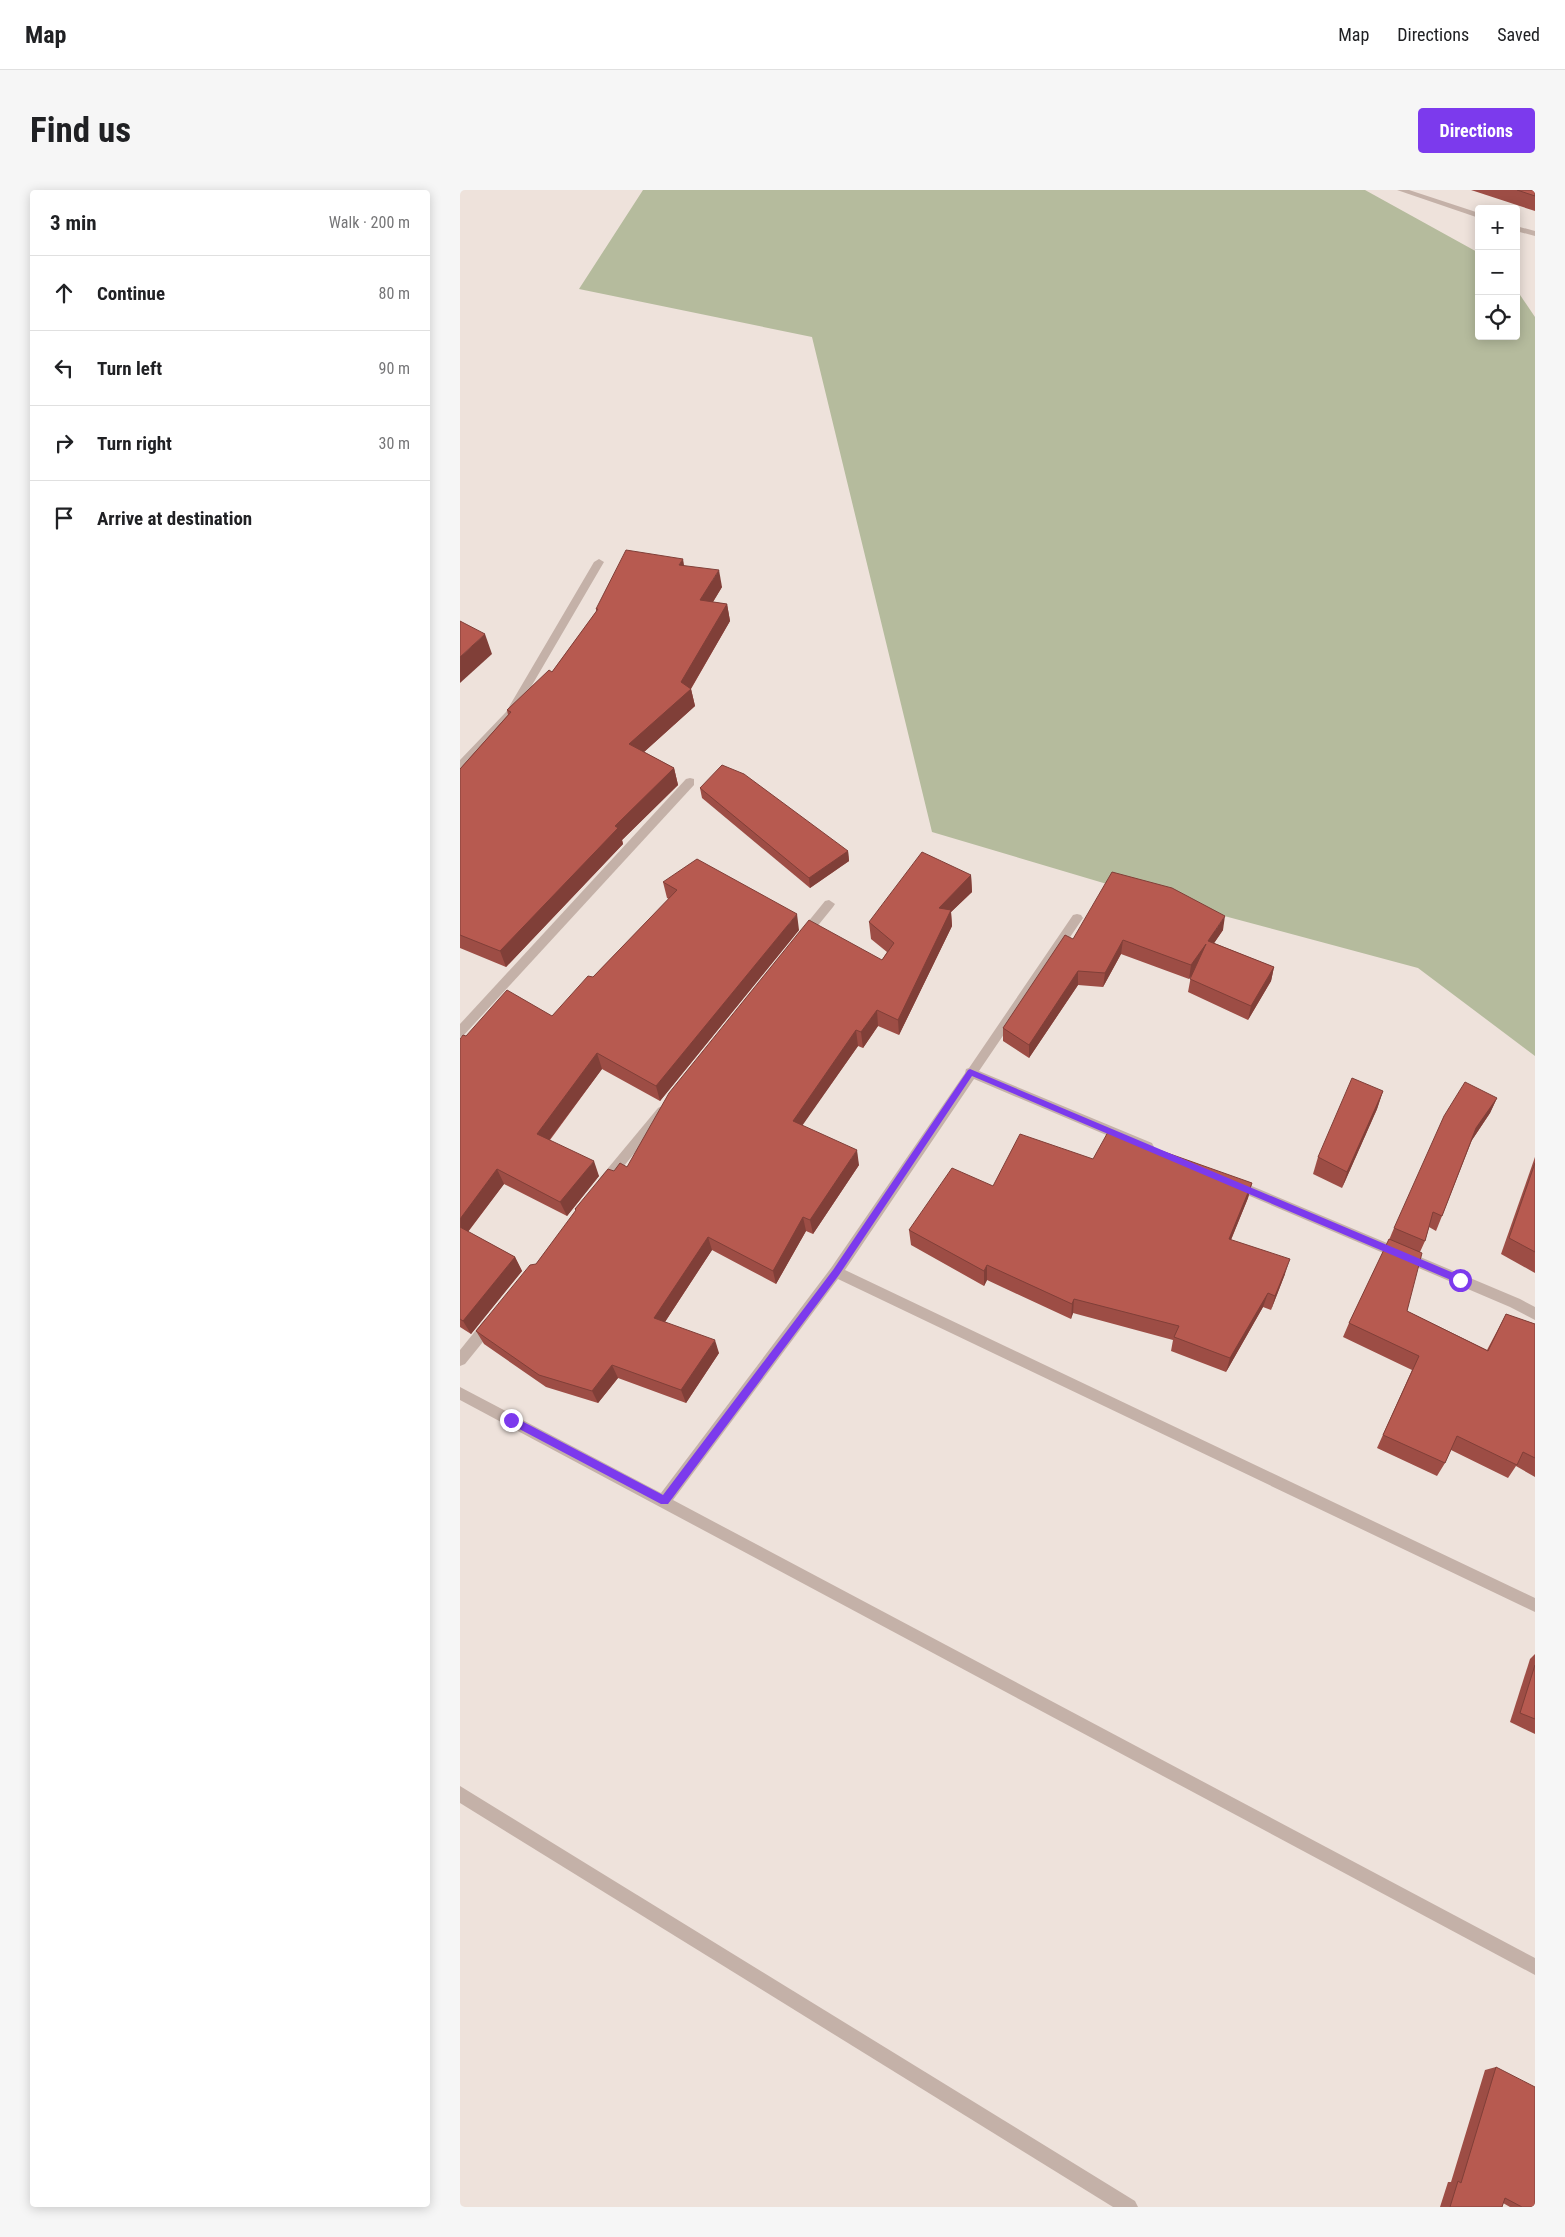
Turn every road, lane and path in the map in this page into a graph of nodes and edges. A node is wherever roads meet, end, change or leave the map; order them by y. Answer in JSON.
{"nodes":[{"id":1,"x":1401,"y":190,"type":"edge"},
{"id":2,"x":1475,"y":215,"type":"edge"},
{"id":3,"x":1520,"y":229,"type":"edge"},
{"id":4,"x":1535,"y":234,"type":"edge"},
{"id":5,"x":599,"y":562,"type":"dead end"},
{"id":6,"x":460,"y":766,"type":"edge"},
{"id":7,"x":690,"y":782,"type":"dead end"},
{"id":8,"x":829,"y":904,"type":"dead end"},
{"id":9,"x":1076,"y":918,"type":"dead end"},
{"id":10,"x":798,"y":943,"type":"edge"},
{"id":11,"x":460,"y":1032,"type":"edge"},
{"id":12,"x":970,"y":1072,"type":"junction"},
{"id":13,"x":673,"y":1097,"type":"edge"},
{"id":14,"x":1161,"y":1153,"type":"edge"},
{"id":15,"x":1224,"y":1180,"type":"edge"},
{"id":16,"x":598,"y":1190,"type":"edge"},
{"id":17,"x":836,"y":1272,"type":"junction"},
{"id":18,"x":498,"y":1314,"type":"edge"},
{"id":19,"x":1535,"y":1314,"type":"edge"},
{"id":20,"x":460,"y":1360,"type":"edge"},
{"id":21,"x":460,"y":1393,"type":"edge"},
{"id":22,"x":664,"y":1501,"type":"junction"},
{"id":23,"x":1535,"y":1605,"type":"edge"},
{"id":24,"x":460,"y":1794,"type":"edge"},
{"id":25,"x":1535,"y":1967,"type":"edge"},
{"id":26,"x":1129,"y":2207,"type":"edge"}],
"edges":[{"from":1,"to":2,"type":"street"},
{"from":3,"to":4,"type":"street"},
{"from":5,"to":6,"type":"street"},
{"from":7,"to":11,"type":"street"},
{"from":8,"to":10,"type":"street"},
{"from":9,"to":12,"type":"street"},
{"from":12,"to":14,"type":"street"},
{"from":12,"to":17,"type":"street"},
{"from":13,"to":16,"type":"street"},
{"from":15,"to":19,"type":"street"},
{"from":17,"to":22,"type":"street"},
{"from":17,"to":23,"type":"street"},
{"from":18,"to":20,"type":"street"},
{"from":21,"to":22,"type":"street"},
{"from":22,"to":25,"type":"street"},
{"from":24,"to":26,"type":"street"}]}
